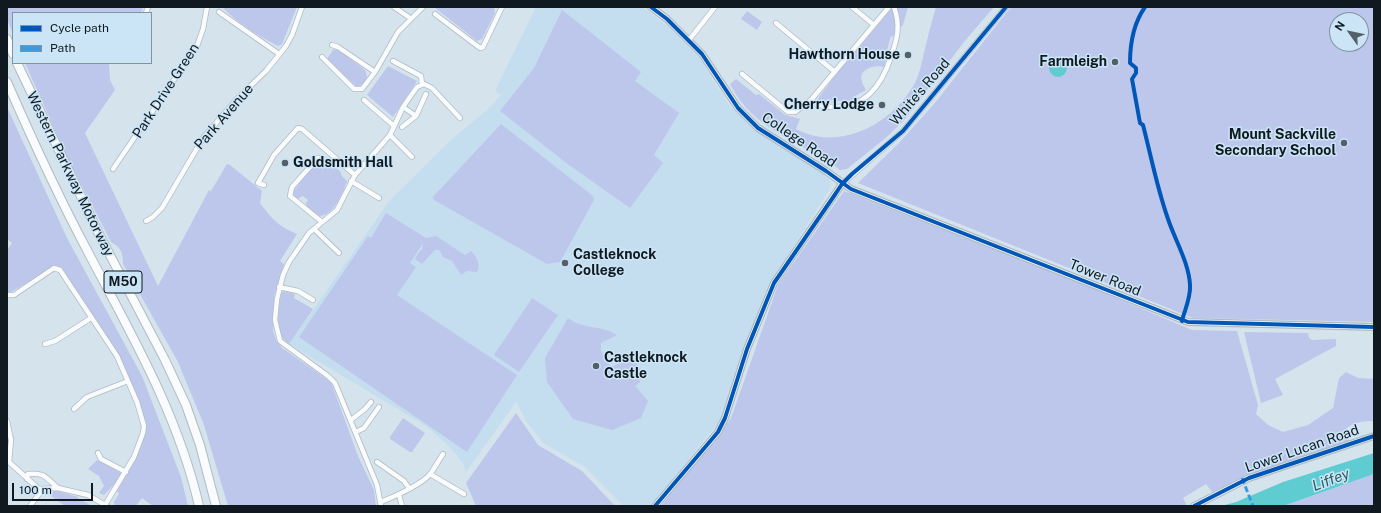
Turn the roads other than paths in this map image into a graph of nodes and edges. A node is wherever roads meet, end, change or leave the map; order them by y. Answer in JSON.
{"nodes":[{"id":1,"x":207,"y":7,"type":"edge"},
{"id":2,"x":302,"y":7,"type":"edge"},
{"id":3,"x":394,"y":7,"type":"edge"},
{"id":4,"x":423,"y":7,"type":"edge"},
{"id":5,"x":501,"y":7,"type":"edge"},
{"id":6,"x":651,"y":7,"type":"edge"},
{"id":7,"x":715,"y":7,"type":"edge"},
{"id":8,"x":852,"y":7,"type":"edge"},
{"id":9,"x":889,"y":7,"type":"edge"},
{"id":10,"x":894,"y":7,"type":"edge"},
{"id":11,"x":1006,"y":7,"type":"edge"},
{"id":12,"x":219,"y":12,"type":"dead end"},
{"id":13,"x":435,"y":14,"type":"dead end"},
{"id":14,"x":410,"y":18,"type":"junction"},
{"id":15,"x":776,"y":23,"type":"dead end"},
{"id":16,"x":874,"y":25,"type":"junction"},
{"id":17,"x":7,"y":39,"type":"edge"},
{"id":18,"x":689,"y":40,"type":"junction"},
{"id":19,"x":332,"y":45,"type":"dead end"},
{"id":20,"x":12,"y":52,"type":"edge"},
{"id":21,"x":279,"y":54,"type":"junction"},
{"id":22,"x":322,"y":57,"type":"dead end"},
{"id":23,"x":393,"y":61,"type":"dead end"},
{"id":24,"x":17,"y":64,"type":"edge"},
{"id":25,"x":375,"y":72,"type":"junction"},
{"id":26,"x":835,"y":72,"type":"junction"},
{"id":27,"x":742,"y":74,"type":"dead end"},
{"id":28,"x":7,"y":82,"type":"edge"},
{"id":29,"x":422,"y":84,"type":"junction"},
{"id":30,"x":426,"y":94,"type":"dead end"},
{"id":31,"x":371,"y":98,"type":"dead end"},
{"id":32,"x":811,"y":100,"type":"junction"},
{"id":33,"x":403,"y":107,"type":"junction"},
{"id":34,"x":416,"y":116,"type":"junction"},
{"id":35,"x":460,"y":118,"type":"dead end"},
{"id":36,"x":394,"y":126,"type":"junction"},
{"id":37,"x":402,"y":127,"type":"dead end"},
{"id":38,"x":390,"y":135,"type":"junction"},
{"id":39,"x":412,"y":157,"type":"dead end"},
{"id":40,"x":318,"y":158,"type":"dead end"},
{"id":41,"x":114,"y":170,"type":"dead end"},
{"id":42,"x":355,"y":175,"type":"junction"},
{"id":43,"x":351,"y":181,"type":"junction"},
{"id":44,"x":842,"y":184,"type":"junction"},
{"id":45,"x":264,"y":185,"type":"dead end"},
{"id":46,"x":379,"y":198,"type":"dead end"},
{"id":47,"x":146,"y":221,"type":"dead end"},
{"id":48,"x":322,"y":222,"type":"junction"},
{"id":49,"x":314,"y":229,"type":"junction"},
{"id":50,"x":339,"y":253,"type":"dead end"},
{"id":51,"x":279,"y":288,"type":"junction"},
{"id":52,"x":7,"y":295,"type":"edge"},
{"id":53,"x":312,"y":300,"type":"dead end"},
{"id":54,"x":91,"y":318,"type":"junction"},
{"id":55,"x":1374,"y":327,"type":"edge"},
{"id":56,"x":45,"y":344,"type":"dead end"},
{"id":57,"x":128,"y":381,"type":"junction"},
{"id":58,"x":371,"y":402,"type":"dead end"},
{"id":59,"x":379,"y":407,"type":"dead end"},
{"id":60,"x":74,"y":409,"type":"dead end"},
{"id":61,"x":351,"y":420,"type":"junction"},
{"id":62,"x":7,"y":421,"type":"edge"},
{"id":63,"x":356,"y":432,"type":"junction"},
{"id":64,"x":1374,"y":436,"type":"edge"},
{"id":65,"x":98,"y":453,"type":"dead end"},
{"id":66,"x":443,"y":454,"type":"dead end"},
{"id":67,"x":8,"y":462,"type":"edge"},
{"id":68,"x":377,"y":462,"type":"dead end"},
{"id":69,"x":126,"y":472,"type":"junction"},
{"id":70,"x":430,"y":474,"type":"junction"},
{"id":71,"x":27,"y":479,"type":"junction"},
{"id":72,"x":58,"y":488,"type":"junction"},
{"id":73,"x":409,"y":488,"type":"junction"},
{"id":74,"x":42,"y":490,"type":"junction"},
{"id":75,"x":464,"y":494,"type":"dead end"},
{"id":76,"x":399,"y":495,"type":"junction"},
{"id":77,"x":381,"y":504,"type":"edge"},
{"id":78,"x":30,"y":506,"type":"edge"},
{"id":79,"x":105,"y":506,"type":"edge"},
{"id":80,"x":199,"y":506,"type":"edge"},
{"id":81,"x":216,"y":506,"type":"edge"},
{"id":82,"x":402,"y":506,"type":"edge"},
{"id":83,"x":655,"y":506,"type":"edge"},
{"id":84,"x":1194,"y":506,"type":"edge"}],
"edges":[{"from":1,"to":41,"type":"street","name":"Park Drive Green"},
{"from":2,"to":21,"type":"street","name":"Park Avenue"},
{"from":3,"to":14,"type":"street"},
{"from":4,"to":14,"type":"street"},
{"from":5,"to":13,"type":"street"},
{"from":6,"to":18,"type":"street","name":"College Road"},
{"from":7,"to":18,"type":"street"},
{"from":8,"to":16,"type":"street"},
{"from":9,"to":16,"type":"street"},
{"from":10,"to":32,"type":"street"},
{"from":11,"to":44,"type":"street","name":"White's Road"},
{"from":12,"to":21,"type":"street"},
{"from":14,"to":25,"type":"street"},
{"from":15,"to":26,"type":"street"},
{"from":16,"to":26,"type":"street"},
{"from":17,"to":20,"type":"highway"},
{"from":18,"to":44,"type":"street","name":"College Road"},
{"from":19,"to":25,"type":"street"},
{"from":21,"to":47,"type":"street","name":"Park Avenue"},
{"from":22,"to":25,"type":"street"},
{"from":23,"to":29,"type":"street"},
{"from":24,"to":81,"type":"highway","name":"Western Parkway Motorway","number":"M50"},
{"from":26,"to":32,"type":"street"},
{"from":27,"to":32,"type":"street"},
{"from":28,"to":80,"type":"highway","name":"Western Parkway Motorway","number":"M50"},
{"from":29,"to":33,"type":"street"},
{"from":29,"to":35,"type":"street"},
{"from":30,"to":34,"type":"street"},
{"from":31,"to":36,"type":"street"},
{"from":33,"to":34,"type":"street"},
{"from":33,"to":36,"type":"street"},
{"from":34,"to":37,"type":"street"},
{"from":36,"to":38,"type":"street"},
{"from":38,"to":39,"type":"street"},
{"from":38,"to":42,"type":"street"},
{"from":40,"to":48,"type":"street"},
{"from":42,"to":43,"type":"street"},
{"from":42,"to":45,"type":"street"},
{"from":43,"to":46,"type":"street"},
{"from":43,"to":48,"type":"street"},
{"from":44,"to":55,"type":"street","name":"Tower Road"},
{"from":44,"to":83,"type":"street"},
{"from":48,"to":49,"type":"street"},
{"from":49,"to":50,"type":"street"},
{"from":49,"to":51,"type":"street"},
{"from":51,"to":53,"type":"street"},
{"from":51,"to":61,"type":"street"},
{"from":52,"to":54,"type":"street"},
{"from":54,"to":56,"type":"street"},
{"from":54,"to":57,"type":"street"},
{"from":57,"to":60,"type":"street"},
{"from":57,"to":69,"type":"street"},
{"from":58,"to":61,"type":"street"},
{"from":59,"to":63,"type":"street"},
{"from":61,"to":63,"type":"street"},
{"from":62,"to":67,"type":"street"},
{"from":63,"to":77,"type":"street"},
{"from":64,"to":84,"type":"street","name":"Lower Lucan Road"},
{"from":65,"to":69,"type":"street"},
{"from":66,"to":70,"type":"street"},
{"from":67,"to":71,"type":"street"},
{"from":68,"to":73,"type":"street"},
{"from":69,"to":79,"type":"street"},
{"from":70,"to":73,"type":"street"},
{"from":70,"to":75,"type":"street"},
{"from":71,"to":72,"type":"street"},
{"from":71,"to":74,"type":"street"},
{"from":72,"to":74,"type":"street"},
{"from":72,"to":79,"type":"street"},
{"from":73,"to":76,"type":"street"},
{"from":74,"to":78,"type":"street"},
{"from":76,"to":77,"type":"street"},
{"from":76,"to":82,"type":"street"}]}
